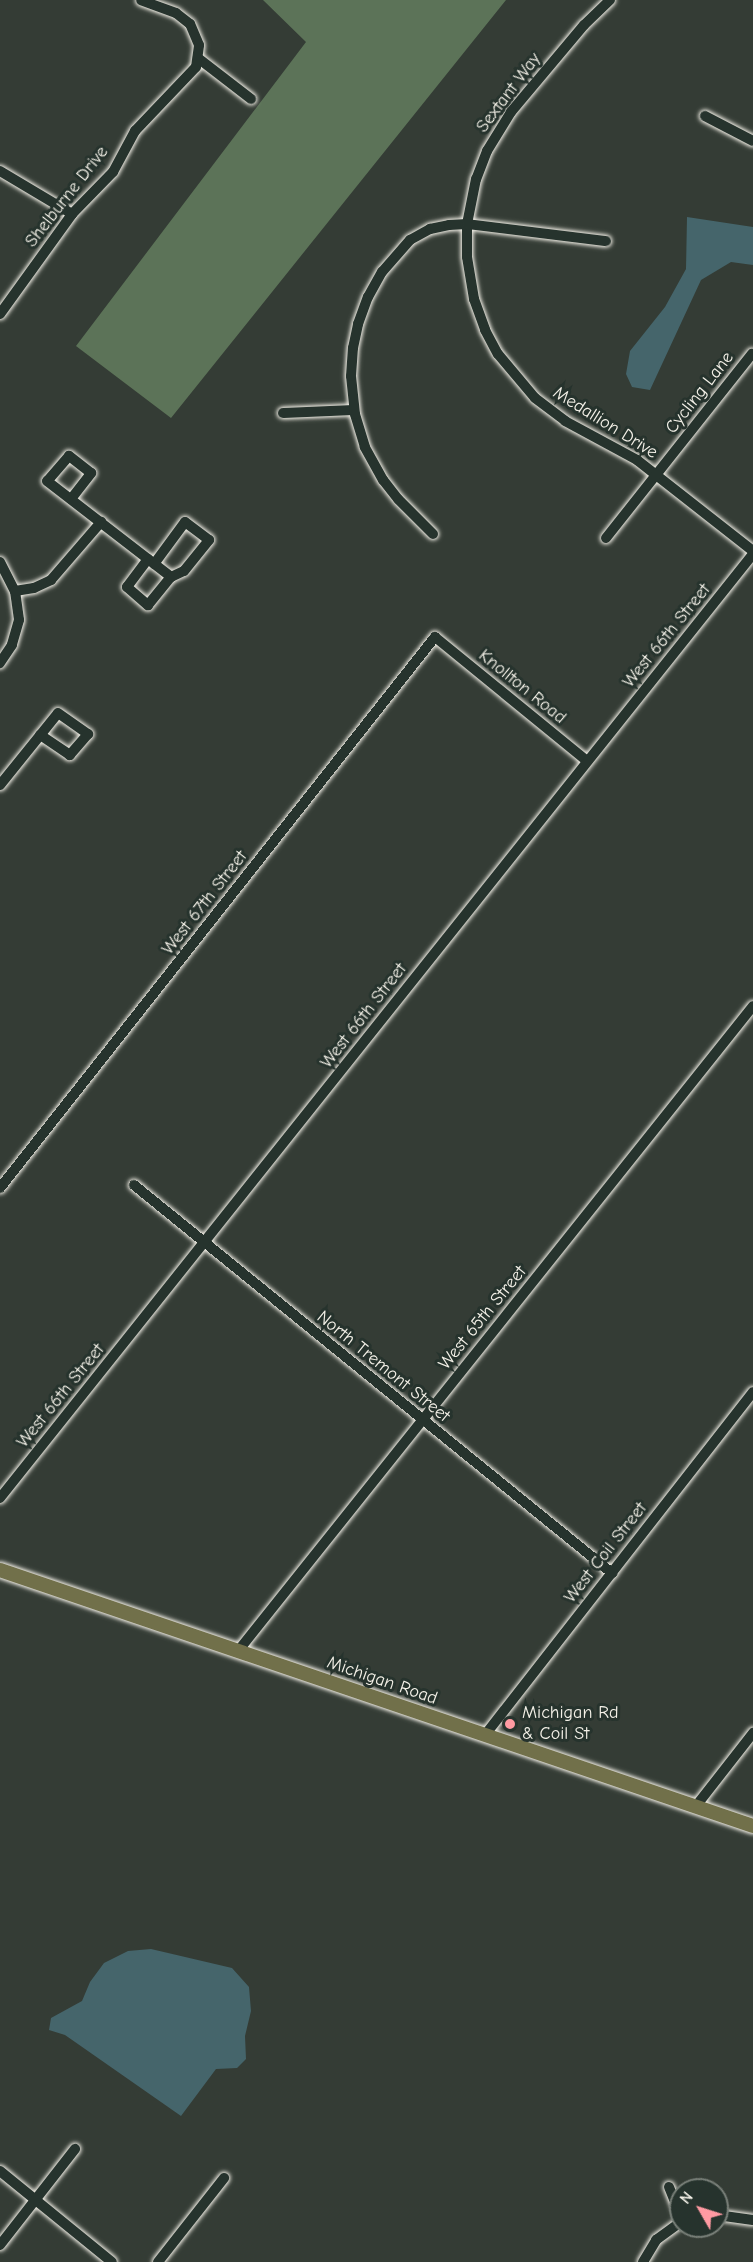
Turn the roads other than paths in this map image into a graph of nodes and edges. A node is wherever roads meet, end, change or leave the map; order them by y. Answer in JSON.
{"nodes":[{"id":1,"x":141,"y":0,"type":"edge"},
{"id":2,"x":610,"y":0,"type":"edge"},
{"id":3,"x":198,"y":58,"type":"junction"},
{"id":4,"x":250,"y":99,"type":"dead end"},
{"id":5,"x":705,"y":116,"type":"dead end"},
{"id":6,"x":753,"y":141,"type":"edge"},
{"id":7,"x":0,"y":171,"type":"edge"},
{"id":8,"x":72,"y":214,"type":"junction"},
{"id":9,"x":467,"y":224,"type":"junction"},
{"id":10,"x":606,"y":241,"type":"dead end"},
{"id":11,"x":0,"y":314,"type":"edge"},
{"id":12,"x":752,"y":354,"type":"edge"},
{"id":13,"x":354,"y":410,"type":"junction"},
{"id":14,"x":283,"y":413,"type":"dead end"},
{"id":15,"x":656,"y":475,"type":"junction"},
{"id":16,"x":71,"y":499,"type":"junction"},
{"id":17,"x":100,"y":522,"type":"junction"},
{"id":18,"x":433,"y":534,"type":"dead end"},
{"id":19,"x":606,"y":538,"type":"dead end"},
{"id":20,"x":753,"y":553,"type":"edge"},
{"id":21,"x":151,"y":561,"type":"junction"},
{"id":22,"x":0,"y":562,"type":"edge"},
{"id":23,"x":171,"y":577,"type":"junction"},
{"id":24,"x":15,"y":591,"type":"junction"},
{"id":25,"x":435,"y":637,"type":"joint"},
{"id":26,"x":0,"y":663,"type":"edge"},
{"id":27,"x":40,"y":735,"type":"dead end"},
{"id":28,"x":587,"y":762,"type":"junction"},
{"id":29,"x":0,"y":785,"type":"edge"},
{"id":30,"x":753,"y":1006,"type":"edge"},
{"id":31,"x":134,"y":1185,"type":"dead end"},
{"id":32,"x":0,"y":1188,"type":"edge"},
{"id":33,"x":205,"y":1244,"type":"junction"},
{"id":34,"x":753,"y":1392,"type":"edge"},
{"id":35,"x":423,"y":1420,"type":"junction"},
{"id":36,"x":0,"y":1498,"type":"edge"},
{"id":37,"x":0,"y":1570,"type":"edge"},
{"id":38,"x":612,"y":1573,"type":"junction"},
{"id":39,"x":238,"y":1651,"type":"junction"},
{"id":40,"x":753,"y":1733,"type":"edge"},
{"id":41,"x":485,"y":1735,"type":"junction"},
{"id":42,"x":696,"y":1806,"type":"junction"},
{"id":43,"x":753,"y":1826,"type":"edge"},
{"id":44,"x":75,"y":2149,"type":"dead end"},
{"id":45,"x":0,"y":2171,"type":"edge"},
{"id":46,"x":224,"y":2178,"type":"dead end"},
{"id":47,"x":34,"y":2201,"type":"junction"},
{"id":48,"x":729,"y":2217,"type":"edge"},
{"id":49,"x":753,"y":2220,"type":"edge"},
{"id":50,"x":669,"y":2231,"type":"edge"},
{"id":51,"x":0,"y":2245,"type":"edge"},
{"id":52,"x":112,"y":2262,"type":"edge"},
{"id":53,"x":158,"y":2262,"type":"edge"},
{"id":54,"x":643,"y":2262,"type":"edge"}],
"edges":[{"from":1,"to":3,"type":"street","name":"Shelburne Drive"},
{"from":2,"to":9,"type":"street","name":"Sextant Way"},
{"from":3,"to":4,"type":"street"},
{"from":3,"to":8,"type":"street","name":"Shelburne Drive"},
{"from":5,"to":6,"type":"street"},
{"from":7,"to":8,"type":"street"},
{"from":8,"to":11,"type":"street","name":"Shelburne Drive"},
{"from":9,"to":10,"type":"street"},
{"from":9,"to":13,"type":"street"},
{"from":9,"to":15,"type":"street","name":"Medallion Drive"},
{"from":12,"to":15,"type":"street","name":"Cycling Lane"},
{"from":13,"to":14,"type":"street"},
{"from":13,"to":18,"type":"street"},
{"from":15,"to":19,"type":"street","name":"Cycling Lane"},
{"from":15,"to":20,"type":"street","name":"Medallion Drive"},
{"from":16,"to":16,"type":"street"},
{"from":16,"to":17,"type":"street"},
{"from":17,"to":21,"type":"street"},
{"from":17,"to":24,"type":"street"},
{"from":20,"to":28,"type":"street","name":"West 66th Street"},
{"from":21,"to":23,"type":"street"},
{"from":21,"to":23,"type":"street"},
{"from":21,"to":23,"type":"street"},
{"from":22,"to":24,"type":"street"},
{"from":24,"to":26,"type":"street"},
{"from":25,"to":28,"type":"street","name":"Knollton Road"},
{"from":25,"to":32,"type":"street","name":"West 67th Street"},
{"from":27,"to":29,"type":"street"},
{"from":28,"to":33,"type":"street","name":"West 66th Street"},
{"from":30,"to":35,"type":"street","name":"West 65th Street"},
{"from":31,"to":33,"type":"street","name":"North Tremont Street"},
{"from":33,"to":35,"type":"street","name":"North Tremont Street"},
{"from":33,"to":36,"type":"street","name":"West 66th Street"},
{"from":34,"to":38,"type":"street","name":"West Coil Street"},
{"from":35,"to":38,"type":"street","name":"North Tremont Street"},
{"from":35,"to":39,"type":"street","name":"West 65th Street"},
{"from":37,"to":39,"type":"main road","name":"Michigan Road"},
{"from":38,"to":41,"type":"street","name":"West Coil Street"},
{"from":39,"to":41,"type":"main road","name":"Michigan Road"},
{"from":40,"to":42,"type":"street"},
{"from":41,"to":42,"type":"main road","name":"Michigan Road"},
{"from":42,"to":43,"type":"main road","name":"Michigan Road"},
{"from":44,"to":47,"type":"street"},
{"from":45,"to":47,"type":"street"},
{"from":46,"to":53,"type":"street"},
{"from":47,"to":51,"type":"street"},
{"from":47,"to":52,"type":"street"},
{"from":48,"to":49,"type":"street"},
{"from":50,"to":54,"type":"street"}]}
